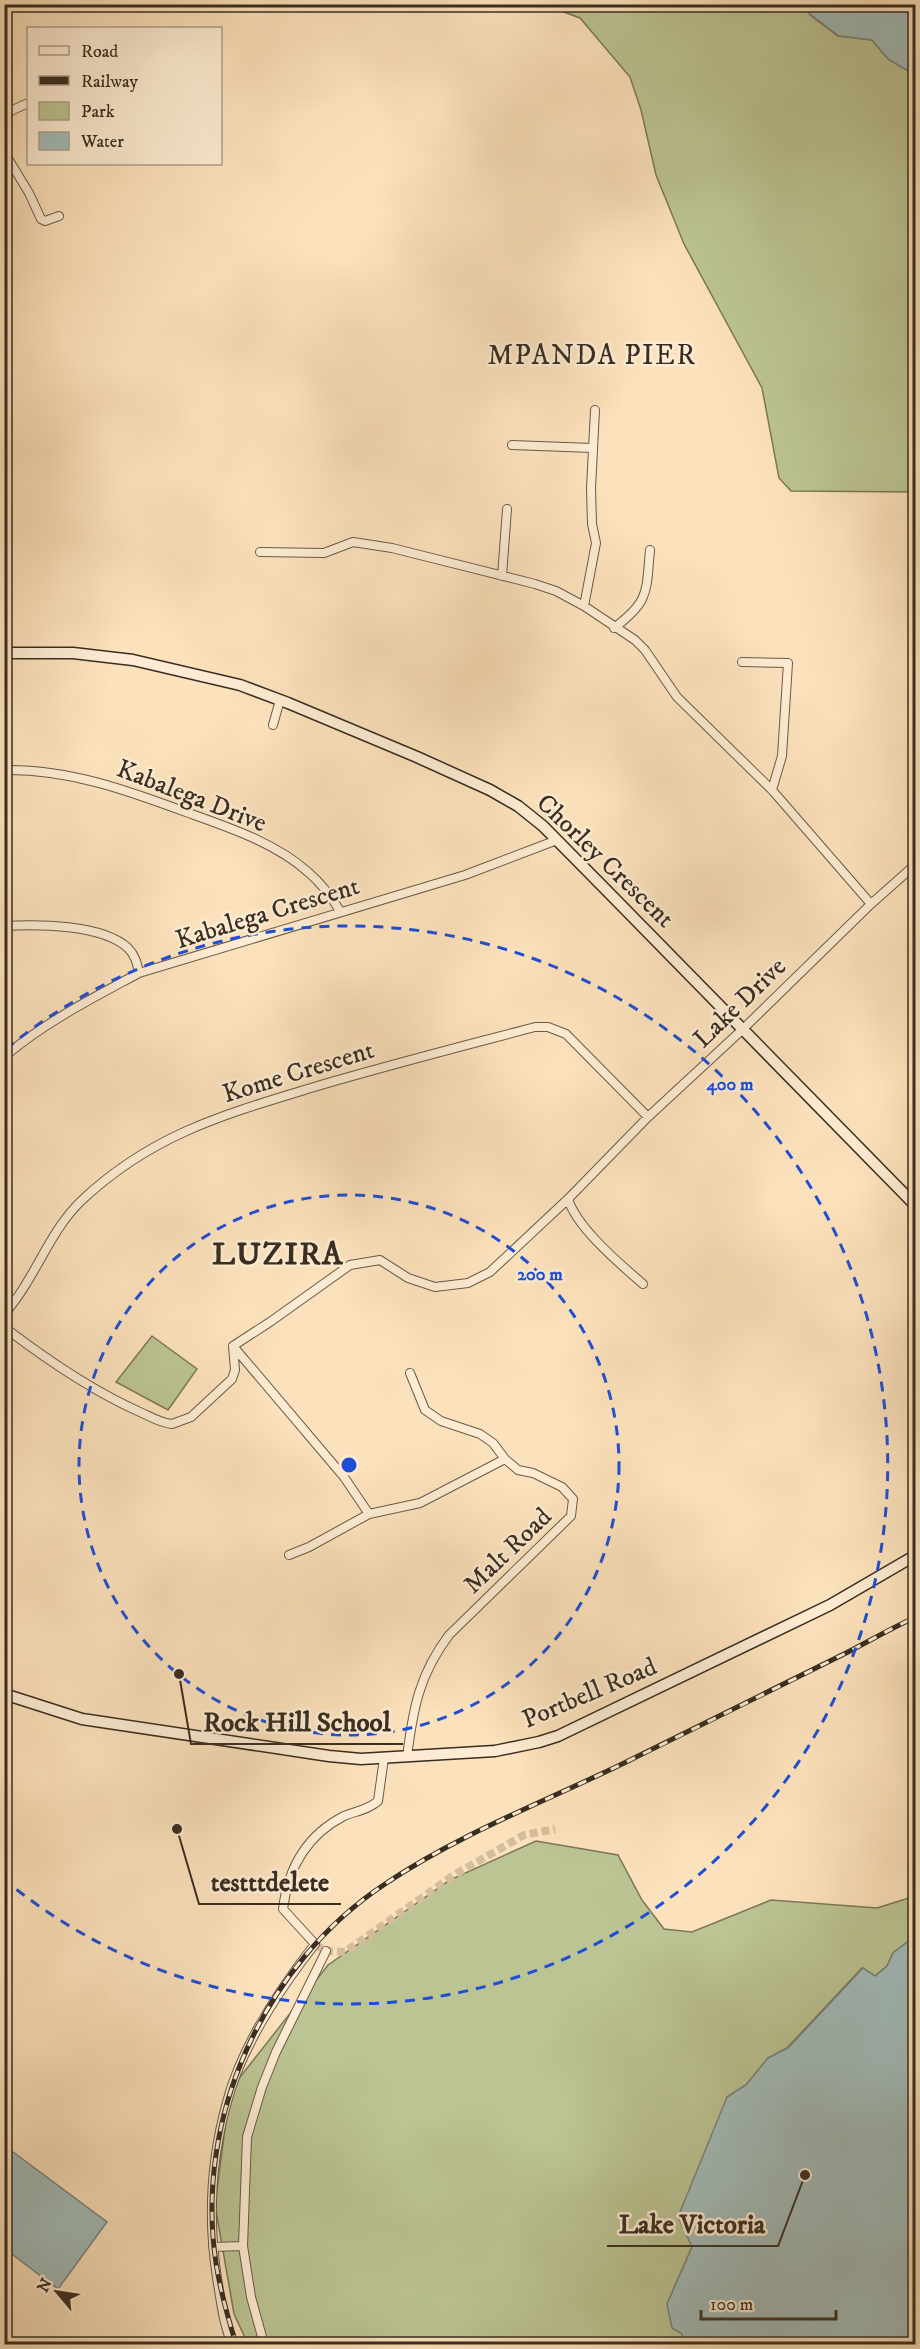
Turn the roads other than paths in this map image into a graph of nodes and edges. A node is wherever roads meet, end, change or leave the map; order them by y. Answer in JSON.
{"nodes":[{"id":1,"x":27,"y":103,"type":"edge"},
{"id":2,"x":4,"y":114,"type":"edge"},
{"id":3,"x":4,"y":152,"type":"edge"},
{"id":4,"x":59,"y":216,"type":"dead end"},
{"id":5,"x":595,"y":410,"type":"dead end"},
{"id":6,"x":512,"y":446,"type":"dead end"},
{"id":7,"x":592,"y":448,"type":"junction"},
{"id":8,"x":507,"y":509,"type":"dead end"},
{"id":9,"x":650,"y":550,"type":"dead end"},
{"id":10,"x":260,"y":552,"type":"dead end"},
{"id":11,"x":502,"y":576,"type":"junction"},
{"id":12,"x":584,"y":606,"type":"junction"},
{"id":13,"x":614,"y":628,"type":"junction"},
{"id":14,"x":4,"y":653,"type":"edge"},
{"id":15,"x":742,"y":662,"type":"dead end"},
{"id":16,"x":280,"y":700,"type":"junction"},
{"id":17,"x":273,"y":725,"type":"dead end"},
{"id":18,"x":4,"y":770,"type":"edge"},
{"id":19,"x":772,"y":790,"type":"junction"},
{"id":20,"x":557,"y":840,"type":"junction"},
{"id":21,"x":915,"y":864,"type":"edge"},
{"id":22,"x":871,"y":904,"type":"junction"},
{"id":23,"x":340,"y":911,"type":"junction"},
{"id":24,"x":4,"y":926,"type":"edge"},
{"id":25,"x":139,"y":973,"type":"junction"},
{"id":26,"x":743,"y":1029,"type":"junction"},
{"id":27,"x":4,"y":1057,"type":"edge"},
{"id":28,"x":648,"y":1117,"type":"junction"},
{"id":29,"x":568,"y":1199,"type":"junction"},
{"id":30,"x":915,"y":1206,"type":"edge"},
{"id":31,"x":643,"y":1284,"type":"dead end"},
{"id":32,"x":4,"y":1314,"type":"edge"},
{"id":33,"x":4,"y":1327,"type":"edge"},
{"id":34,"x":233,"y":1346,"type":"junction"},
{"id":35,"x":410,"y":1373,"type":"dead end"},
{"id":36,"x":505,"y":1460,"type":"junction"},
{"id":37,"x":369,"y":1514,"type":"junction"},
{"id":38,"x":289,"y":1555,"type":"dead end"},
{"id":39,"x":915,"y":1555,"type":"edge"},
{"id":40,"x":4,"y":1694,"type":"edge"},
{"id":41,"x":407,"y":1757,"type":"junction"},
{"id":42,"x":384,"y":1758,"type":"junction"},
{"id":43,"x":326,"y":1951,"type":"dead end"},
{"id":44,"x":243,"y":2246,"type":"junction"},
{"id":45,"x":213,"y":2247,"type":"junction"},
{"id":46,"x":232,"y":2344,"type":"edge"},
{"id":47,"x":264,"y":2344,"type":"edge"}],
"edges":[{"from":1,"to":2,"type":"street"},
{"from":3,"to":4,"type":"street"},
{"from":5,"to":7,"type":"street"},
{"from":6,"to":7,"type":"street"},
{"from":7,"to":12,"type":"street"},
{"from":8,"to":11,"type":"street"},
{"from":9,"to":13,"type":"street"},
{"from":10,"to":11,"type":"street"},
{"from":11,"to":12,"type":"street"},
{"from":12,"to":13,"type":"street"},
{"from":13,"to":19,"type":"street"},
{"from":14,"to":16,"type":"main road","name":"Chorley Crescent"},
{"from":15,"to":19,"type":"street"},
{"from":16,"to":17,"type":"street"},
{"from":16,"to":20,"type":"main road","name":"Chorley Crescent"},
{"from":18,"to":23,"type":"street","name":"Kabalega Drive"},
{"from":19,"to":22,"type":"street"},
{"from":20,"to":23,"type":"street","name":"Kabalega Crescent"},
{"from":20,"to":26,"type":"main road","name":"Chorley Crescent"},
{"from":21,"to":22,"type":"street","name":"Lake Drive"},
{"from":22,"to":26,"type":"street","name":"Lake Drive"},
{"from":23,"to":25,"type":"street","name":"Kabalega Crescent"},
{"from":24,"to":25,"type":"street"},
{"from":25,"to":27,"type":"street","name":"Kabalega Crescent"},
{"from":26,"to":28,"type":"street","name":"Lake Drive"},
{"from":26,"to":30,"type":"main road","name":"Chorley Crescent"},
{"from":28,"to":29,"type":"street","name":"Lake Drive"},
{"from":28,"to":32,"type":"street","name":"Kome Crescent"},
{"from":29,"to":31,"type":"street"},
{"from":29,"to":34,"type":"street","name":"Lake Drive"},
{"from":33,"to":34,"type":"street"},
{"from":34,"to":37,"type":"street"},
{"from":35,"to":36,"type":"street","name":"Malt Road"},
{"from":36,"to":37,"type":"street"},
{"from":36,"to":41,"type":"street","name":"Malt Road"},
{"from":37,"to":38,"type":"street"},
{"from":39,"to":41,"type":"main road","name":"Portbell Road"},
{"from":40,"to":42,"type":"main road","name":"Portbell Road"},
{"from":41,"to":42,"type":"main road","name":"Portbell Road"},
{"from":42,"to":45,"type":"street"},
{"from":43,"to":44,"type":"street"},
{"from":44,"to":45,"type":"street"},
{"from":44,"to":47,"type":"street"},
{"from":45,"to":46,"type":"street"}]}
